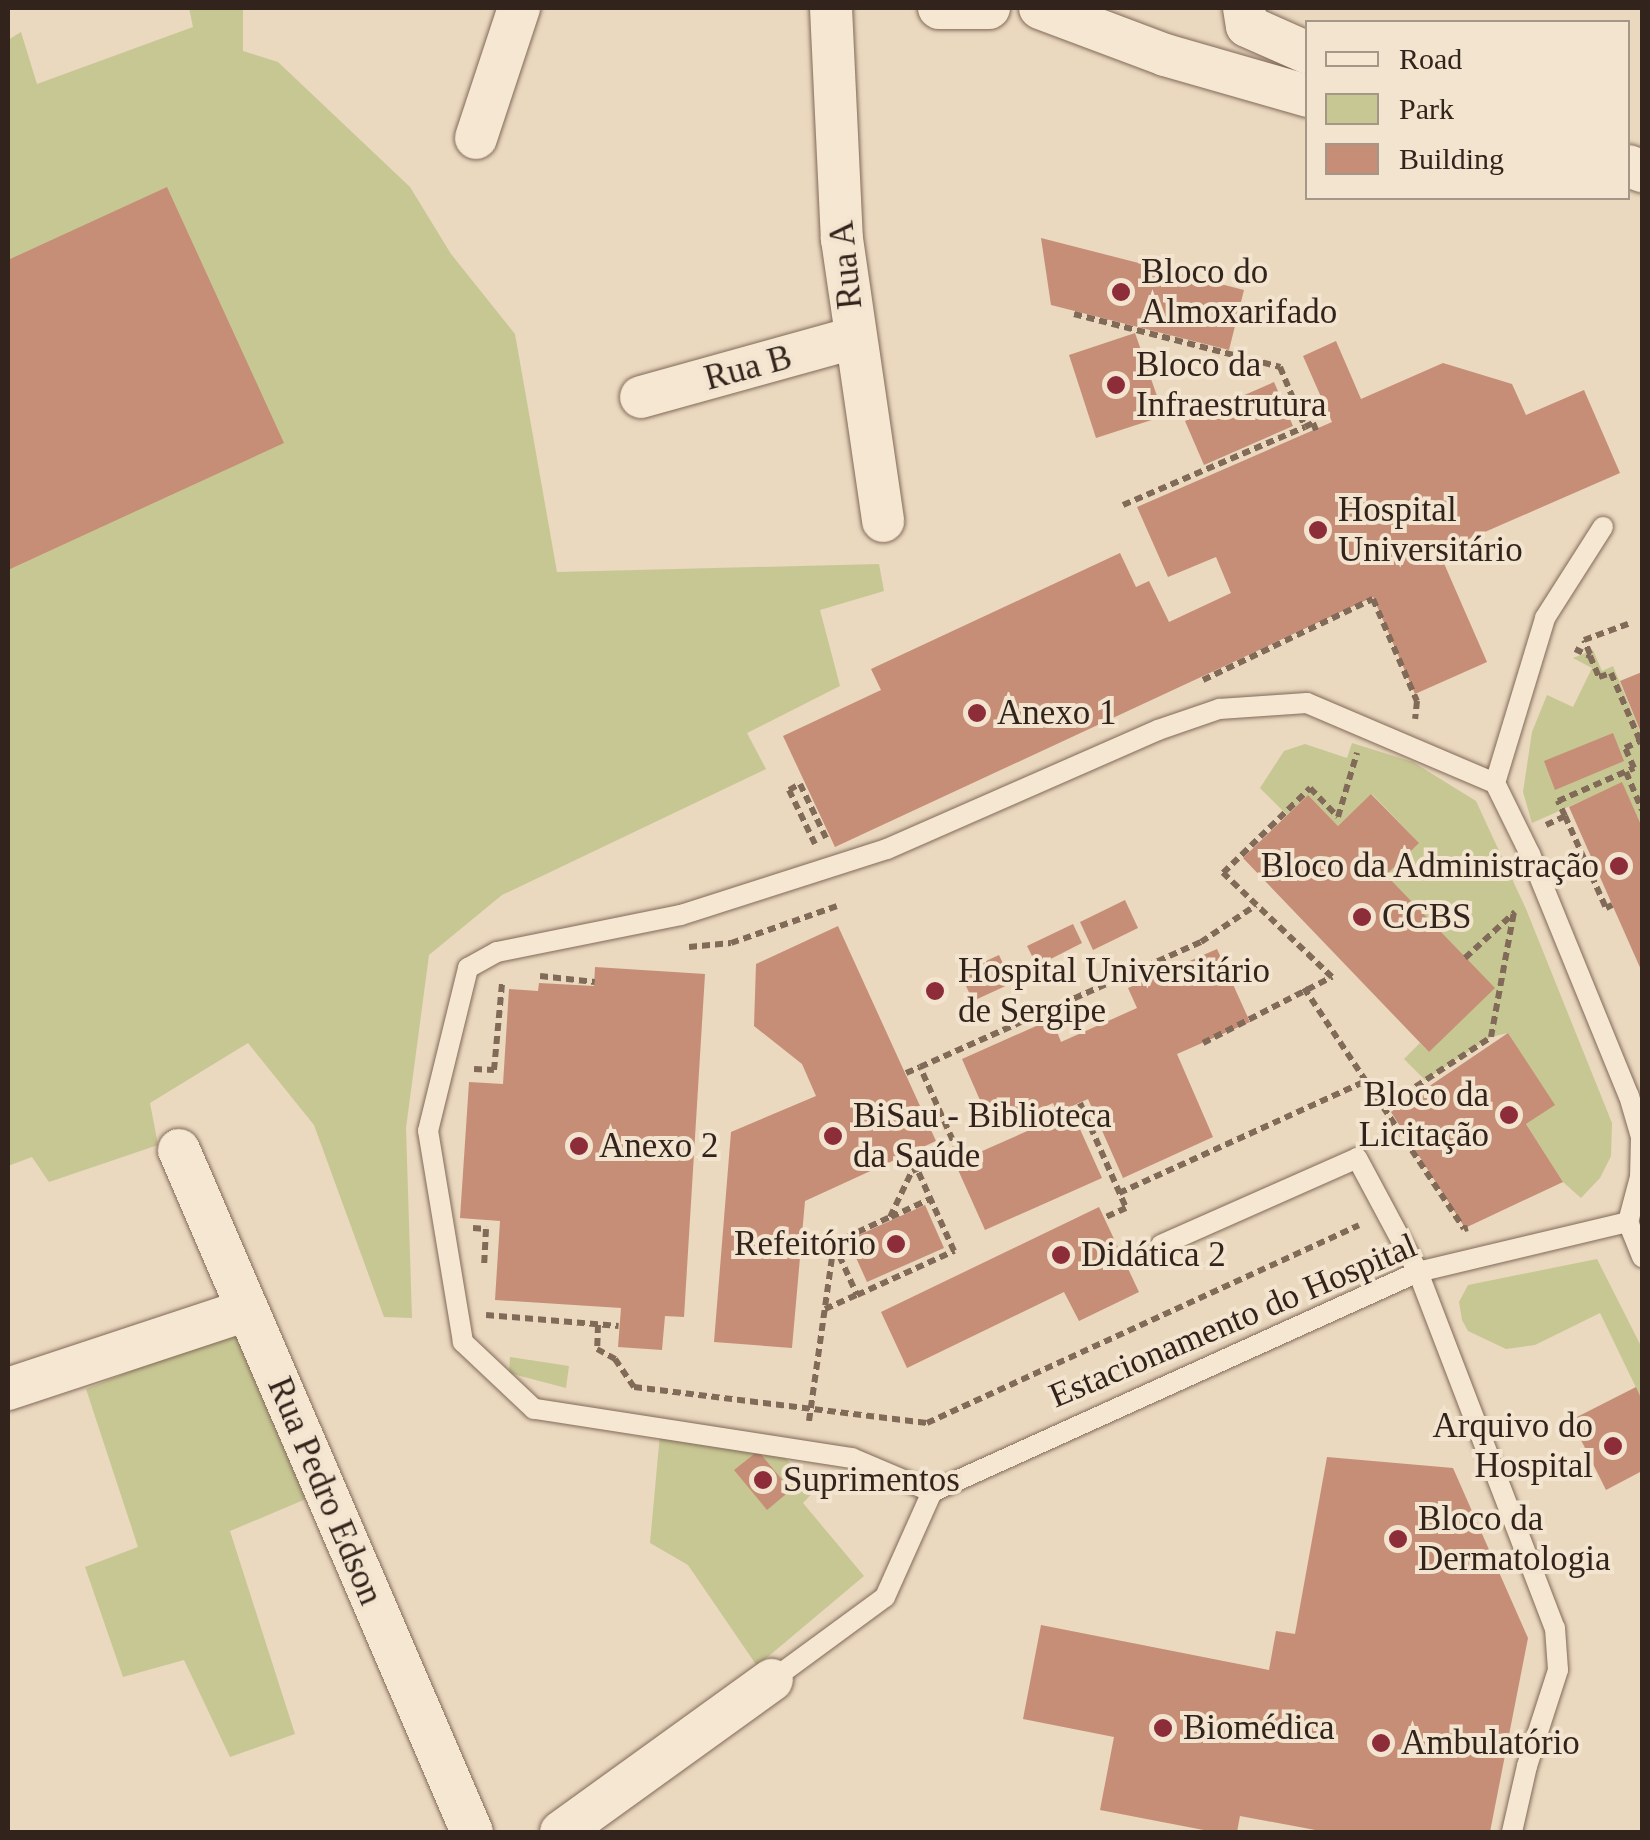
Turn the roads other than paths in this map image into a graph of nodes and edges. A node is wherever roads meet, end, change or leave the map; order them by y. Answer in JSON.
{"nodes":[{"id":1,"x":519,"y":8,"type":"edge"},
{"id":2,"x":831,"y":8,"type":"edge"},
{"id":3,"x":939,"y":8,"type":"edge"},
{"id":4,"x":989,"y":8,"type":"edge"},
{"id":5,"x":1040,"y":8,"type":"edge"},
{"id":6,"x":1228,"y":8,"type":"edge"},
{"id":7,"x":1244,"y":8,"type":"edge"},
{"id":8,"x":1305,"y":51,"type":"edge"},
{"id":9,"x":1203,"y":64,"type":"junction"},
{"id":10,"x":1305,"y":95,"type":"edge"},
{"id":11,"x":476,"y":138,"type":"dead end"},
{"id":12,"x":854,"y":338,"type":"junction"},
{"id":13,"x":641,"y":397,"type":"dead end"},
{"id":14,"x":883,"y":521,"type":"dead end"},
{"id":15,"x":1602,"y":527,"type":"dead end"},
{"id":16,"x":1496,"y":783,"type":"junction"},
{"id":17,"x":179,"y":1150,"type":"dead end"},
{"id":18,"x":1628,"y":1222,"type":"junction"},
{"id":19,"x":1161,"y":1245,"type":"dead end"},
{"id":20,"x":1642,"y":1258,"type":"edge"},
{"id":21,"x":1418,"y":1272,"type":"junction"},
{"id":22,"x":248,"y":1310,"type":"junction"},
{"id":23,"x":8,"y":1389,"type":"edge"},
{"id":24,"x":932,"y":1492,"type":"junction"},
{"id":25,"x":772,"y":1680,"type":"joint"},
{"id":26,"x":472,"y":1832,"type":"edge"},
{"id":27,"x":561,"y":1832,"type":"edge"},
{"id":28,"x":1512,"y":1832,"type":"edge"}],
"edges":[{"from":1,"to":11,"type":"street"},
{"from":2,"to":12,"type":"street","name":"Rua A"},
{"from":3,"to":4,"type":"street"},
{"from":5,"to":9,"type":"street"},
{"from":6,"to":9,"type":"street"},
{"from":7,"to":8,"type":"street"},
{"from":9,"to":10,"type":"street"},
{"from":12,"to":13,"type":"street","name":"Rua B"},
{"from":12,"to":14,"type":"street","name":"Rua A"},
{"from":15,"to":16,"type":"lane"},
{"from":16,"to":18,"type":"lane"},
{"from":16,"to":24,"type":"lane"},
{"from":17,"to":22,"type":"street","name":"Rua Pedro Edson"},
{"from":18,"to":20,"type":"lane"},
{"from":18,"to":21,"type":"lane","name":"Estacionamento do Hospital"},
{"from":19,"to":21,"type":"lane"},
{"from":21,"to":24,"type":"lane","name":"Estacionamento do Hospital"},
{"from":21,"to":28,"type":"lane"},
{"from":22,"to":23,"type":"street"},
{"from":22,"to":26,"type":"street","name":"Rua Pedro Edson"},
{"from":24,"to":25,"type":"lane"},
{"from":25,"to":27,"type":"street"}]}
